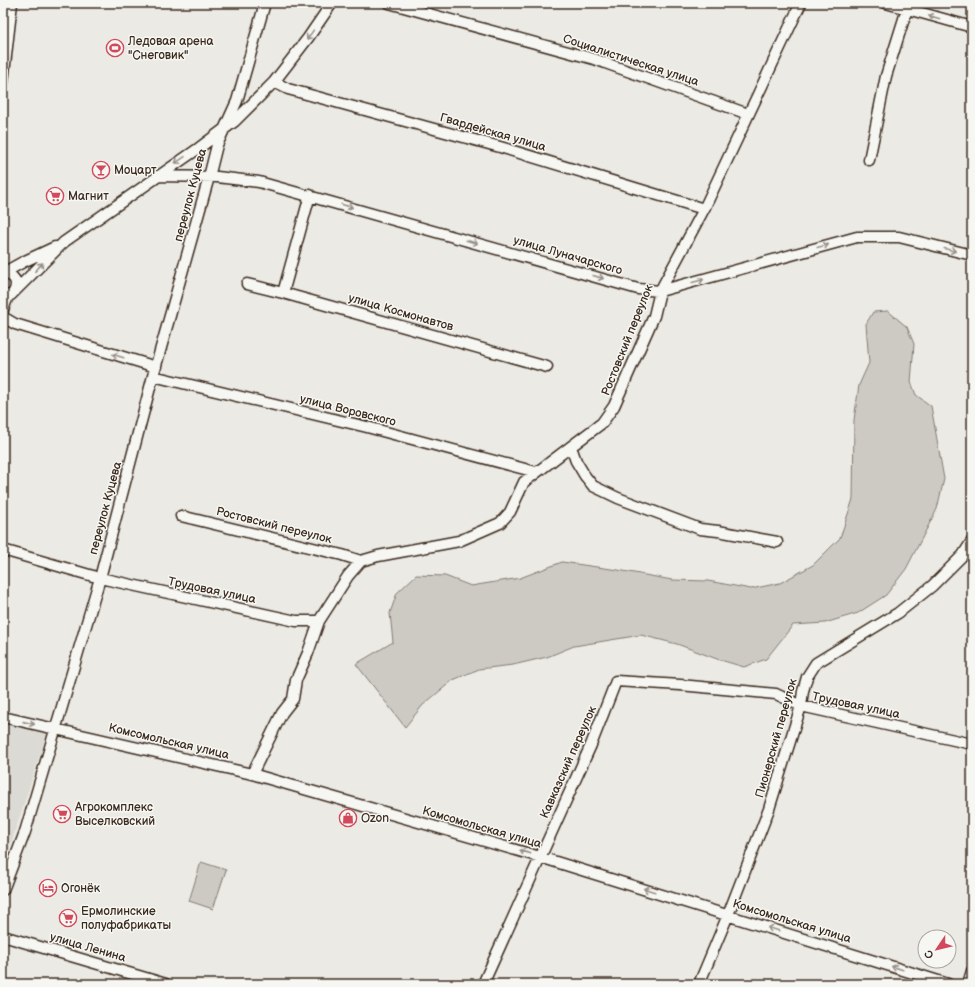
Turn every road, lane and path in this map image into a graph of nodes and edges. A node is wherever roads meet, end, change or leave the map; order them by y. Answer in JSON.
{"nodes":[{"id":1,"x":12,"y":3,"type":"edge"},
{"id":2,"x":265,"y":3,"type":"edge"},
{"id":3,"x":332,"y":3,"type":"edge"},
{"id":4,"x":389,"y":3,"type":"edge"},
{"id":5,"x":801,"y":3,"type":"edge"},
{"id":6,"x":886,"y":3,"type":"edge"},
{"id":7,"x":907,"y":9,"type":"junction"},
{"id":8,"x":972,"y":27,"type":"edge"},
{"id":9,"x":3,"y":82,"type":"edge"},
{"id":10,"x":274,"y":82,"type":"junction"},
{"id":11,"x":748,"y":114,"type":"junction"},
{"id":12,"x":224,"y":130,"type":"junction"},
{"id":13,"x":869,"y":160,"type":"dead end"},
{"id":14,"x":157,"y":176,"type":"junction"},
{"id":15,"x":209,"y":177,"type":"junction"},
{"id":16,"x":310,"y":195,"type":"junction"},
{"id":17,"x":704,"y":209,"type":"junction"},
{"id":18,"x":64,"y":242,"type":"junction"},
{"id":19,"x":972,"y":255,"type":"edge"},
{"id":20,"x":3,"y":274,"type":"edge"},
{"id":21,"x":247,"y":284,"type":"dead end"},
{"id":22,"x":660,"y":291,"type":"junction"},
{"id":23,"x":283,"y":293,"type":"junction"},
{"id":24,"x":8,"y":295,"type":"edge"},
{"id":25,"x":3,"y":310,"type":"edge"},
{"id":26,"x":3,"y":317,"type":"edge"},
{"id":27,"x":547,"y":367,"type":"dead end"},
{"id":28,"x":154,"y":372,"type":"junction"},
{"id":29,"x":571,"y":447,"type":"junction"},
{"id":30,"x":536,"y":472,"type":"junction"},
{"id":31,"x":181,"y":516,"type":"dead end"},
{"id":32,"x":972,"y":541,"type":"edge"},
{"id":33,"x":777,"y":542,"type":"dead end"},
{"id":34,"x":3,"y":550,"type":"edge"},
{"id":35,"x":361,"y":561,"type":"junction"},
{"id":36,"x":96,"y":577,"type":"junction"},
{"id":37,"x":320,"y":621,"type":"junction"},
{"id":38,"x":616,"y":681,"type":"joint"},
{"id":39,"x":801,"y":706,"type":"junction"},
{"id":40,"x":3,"y":717,"type":"edge"},
{"id":41,"x":55,"y":729,"type":"junction"},
{"id":42,"x":972,"y":744,"type":"edge"},
{"id":43,"x":252,"y":774,"type":"junction"},
{"id":44,"x":540,"y":857,"type":"junction"},
{"id":45,"x":3,"y":890,"type":"edge"},
{"id":46,"x":728,"y":915,"type":"junction"},
{"id":47,"x":3,"y":936,"type":"edge"},
{"id":48,"x":972,"y":971,"type":"edge"},
{"id":49,"x":166,"y":984,"type":"edge"},
{"id":50,"x":483,"y":984,"type":"edge"},
{"id":51,"x":699,"y":984,"type":"edge"},
{"id":52,"x":948,"y":984,"type":"edge"},
{"id":53,"x":968,"y":984,"type":"edge"}],
"edges":[{"from":1,"to":9,"type":"street"},
{"from":2,"to":12,"type":"street","name":"переулок Куцева"},
{"from":3,"to":10,"type":"street","name":"переулок Куцева","one_way":true},
{"from":4,"to":11,"type":"street","name":"Социалистическая улица"},
{"from":5,"to":11,"type":"street","name":"Ростовский переулок"},
{"from":6,"to":7,"type":"street"},
{"from":8,"to":7,"type":"street","one_way":true},
{"from":7,"to":13,"type":"street"},
{"from":10,"to":12,"type":"street","name":"переулок Куцева"},
{"from":10,"to":17,"type":"street","name":"Гвардейская улица"},
{"from":11,"to":17,"type":"street","name":"Ростовский переулок"},
{"from":12,"to":14,"type":"street","one_way":true},
{"from":12,"to":15,"type":"street","name":"переулок Куцева"},
{"from":14,"to":15,"type":"street","name":"улица Луначарского"},
{"from":14,"to":18,"type":"street"},
{"from":15,"to":16,"type":"street","name":"улица Луначарского"},
{"from":15,"to":28,"type":"street","name":"переулок Куцева"},
{"from":16,"to":22,"type":"street","name":"улица Луначарского","one_way":true},
{"from":16,"to":23,"type":"street"},
{"from":17,"to":22,"type":"street","name":"Ростовский переулок"},
{"from":18,"to":20,"type":"street"},
{"from":24,"to":18,"type":"street","one_way":true},
{"from":22,"to":19,"type":"street","name":"улица Луначарского","one_way":true},
{"from":20,"to":24,"type":"street"},
{"from":21,"to":23,"type":"street","name":"улица Космонавтов"},
{"from":22,"to":29,"type":"street","name":"Ростовский переулок"},
{"from":23,"to":27,"type":"street","name":"улица Космонавтов"},
{"from":24,"to":25,"type":"street"},
{"from":28,"to":26,"type":"street","name":"улица Воровского","one_way":true},
{"from":28,"to":30,"type":"street","name":"улица Воровского"},
{"from":28,"to":36,"type":"street","name":"переулок Куцева"},
{"from":29,"to":30,"type":"street","name":"Ростовский переулок"},
{"from":29,"to":33,"type":"street"},
{"from":30,"to":35,"type":"street","name":"Ростовский переулок"},
{"from":31,"to":35,"type":"street","name":"Ростовский переулок"},
{"from":32,"to":39,"type":"street","name":"Пионерский переулок"},
{"from":34,"to":36,"type":"street","name":"Трудовая улица"},
{"from":35,"to":37,"type":"street"},
{"from":36,"to":37,"type":"street","name":"Трудовая улица"},
{"from":36,"to":41,"type":"street","name":"переулок Куцева"},
{"from":37,"to":43,"type":"street"},
{"from":38,"to":39,"type":"street","name":"Трудовая улица"},
{"from":38,"to":44,"type":"street","name":"Кавказский переулок"},
{"from":39,"to":42,"type":"street","name":"Трудовая улица"},
{"from":39,"to":46,"type":"street","name":"Пионерский переулок"},
{"from":40,"to":41,"type":"street","name":"Комсомольская улица","one_way":true},
{"from":41,"to":43,"type":"street","name":"Комсомольская улица"},
{"from":41,"to":45,"type":"street","name":"переулок Куцева"},
{"from":44,"to":43,"type":"street","name":"Комсомольская улица","one_way":true},
{"from":46,"to":44,"type":"street","name":"Комсомольская улица","one_way":true},
{"from":44,"to":50,"type":"street","name":"Кавказский переулок"},
{"from":46,"to":51,"type":"street","name":"Пионерский переулок"},
{"from":52,"to":46,"type":"street","name":"Комсомольская улица","one_way":true},
{"from":47,"to":49,"type":"street","name":"улица Ленина"},
{"from":48,"to":53,"type":"street"}]}
